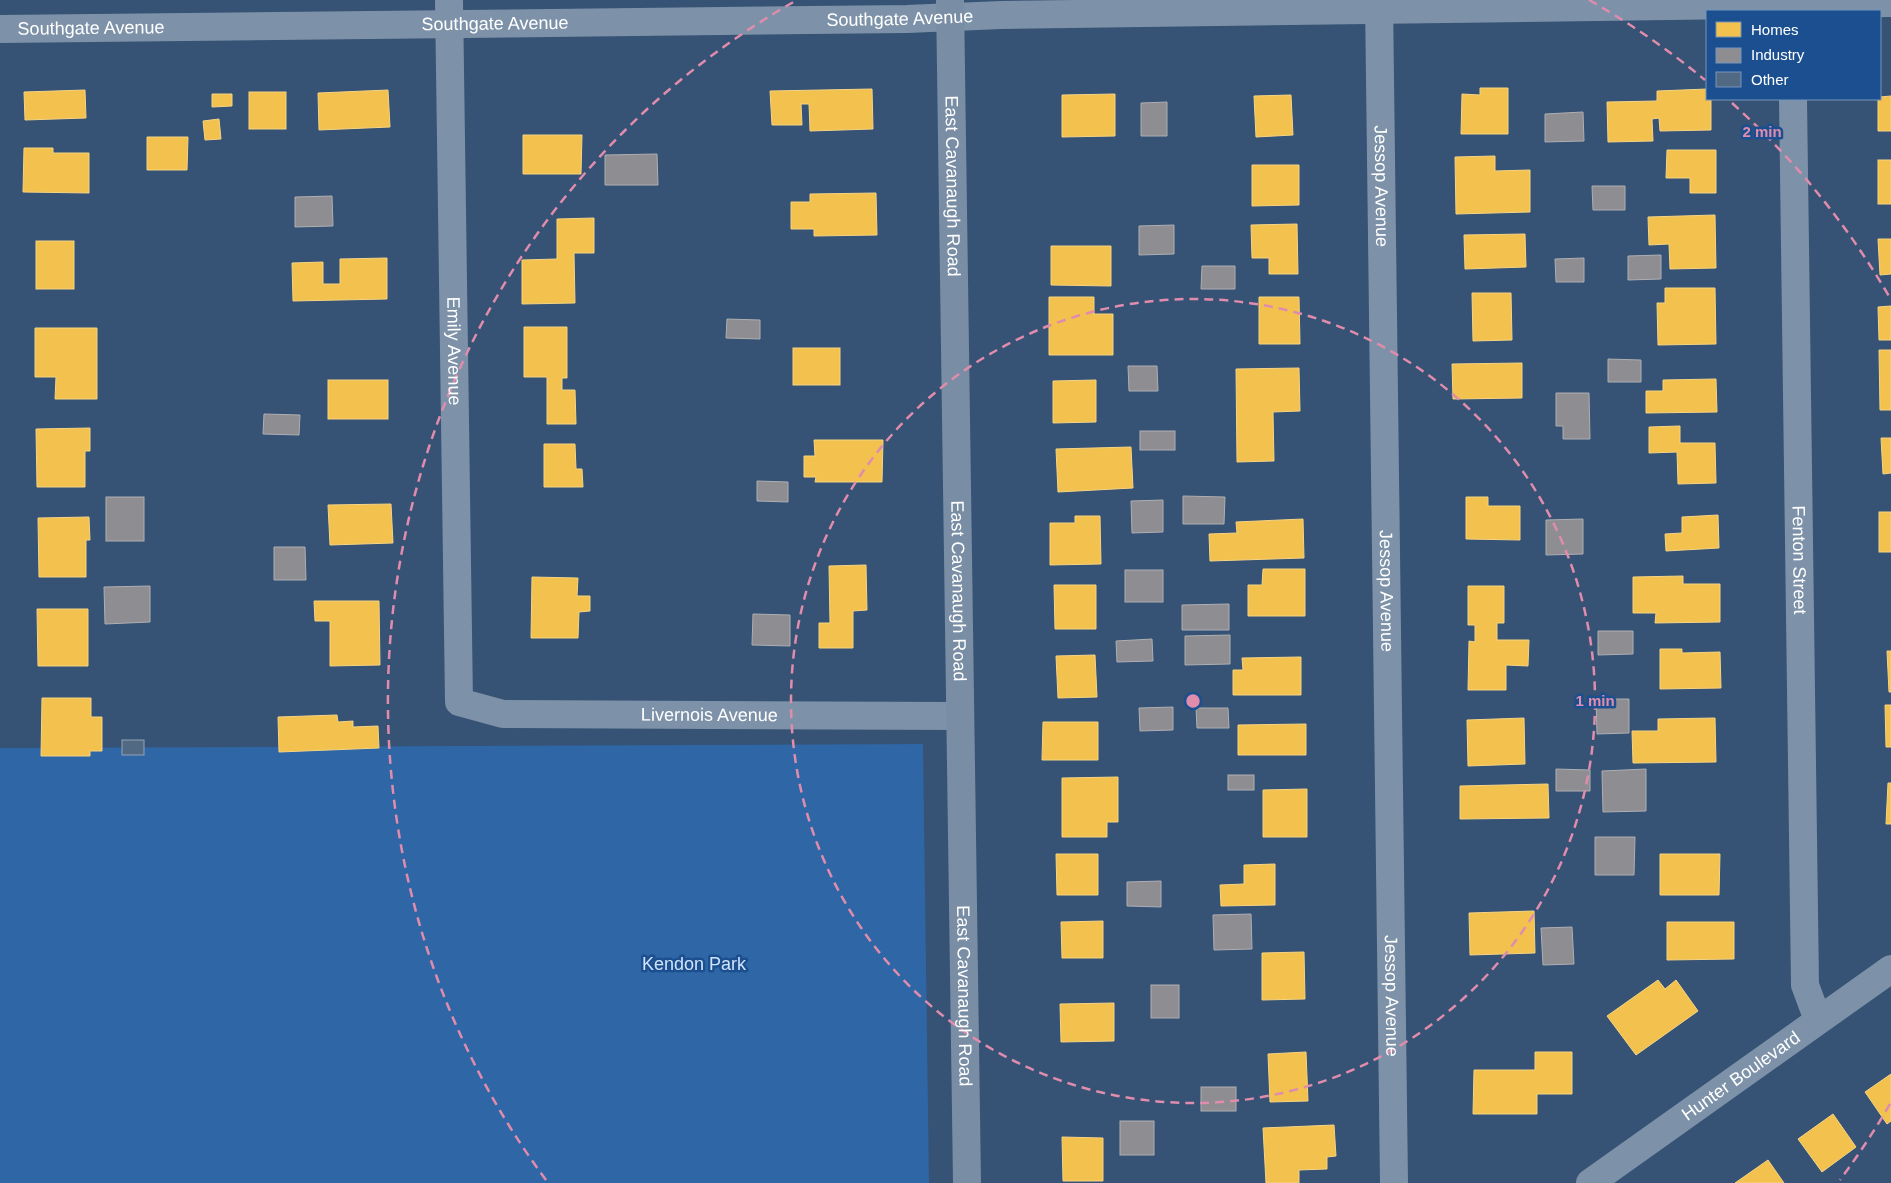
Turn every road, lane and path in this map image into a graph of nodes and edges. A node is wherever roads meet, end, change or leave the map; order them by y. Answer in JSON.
{"nodes":[{"id":1,"x":1891,"y":3,"type":"edge"},
{"id":2,"x":1793,"y":5,"type":"edge"},
{"id":3,"x":1379,"y":6,"type":"edge"},
{"id":4,"x":950,"y":8,"type":"edge"},
{"id":5,"x":449,"y":12,"type":"edge"},
{"id":6,"x":0,"y":29,"type":"edge"},
{"id":7,"x":1793,"y":100,"type":"edge"},
{"id":8,"x":458,"y":702,"type":"joint"},
{"id":9,"x":960,"y":716,"type":"junction"},
{"id":10,"x":1891,"y":969,"type":"edge"},
{"id":11,"x":1818,"y":1020,"type":"junction"},
{"id":12,"x":967,"y":1183,"type":"edge"},
{"id":13,"x":1394,"y":1183,"type":"edge"},
{"id":14,"x":1590,"y":1183,"type":"edge"}],
"edges":[{"from":1,"to":2,"type":"street","name":"Southgate Avenue"},
{"from":2,"to":3,"type":"street","name":"Southgate Avenue"},
{"from":3,"to":4,"type":"street","name":"Southgate Avenue"},
{"from":3,"to":13,"type":"street","name":"Jessop Avenue"},
{"from":4,"to":5,"type":"street","name":"Southgate Avenue"},
{"from":4,"to":9,"type":"street","name":"East Cavanaugh Road"},
{"from":5,"to":6,"type":"street","name":"Southgate Avenue"},
{"from":5,"to":8,"type":"street","name":"Emily Avenue"},
{"from":7,"to":11,"type":"street","name":"Fenton Street"},
{"from":8,"to":9,"type":"street","name":"Livernois Avenue"},
{"from":9,"to":12,"type":"street","name":"East Cavanaugh Road"},
{"from":10,"to":11,"type":"street","name":"Hunter Boulevard"},
{"from":11,"to":14,"type":"street","name":"Hunter Boulevard"}]}
